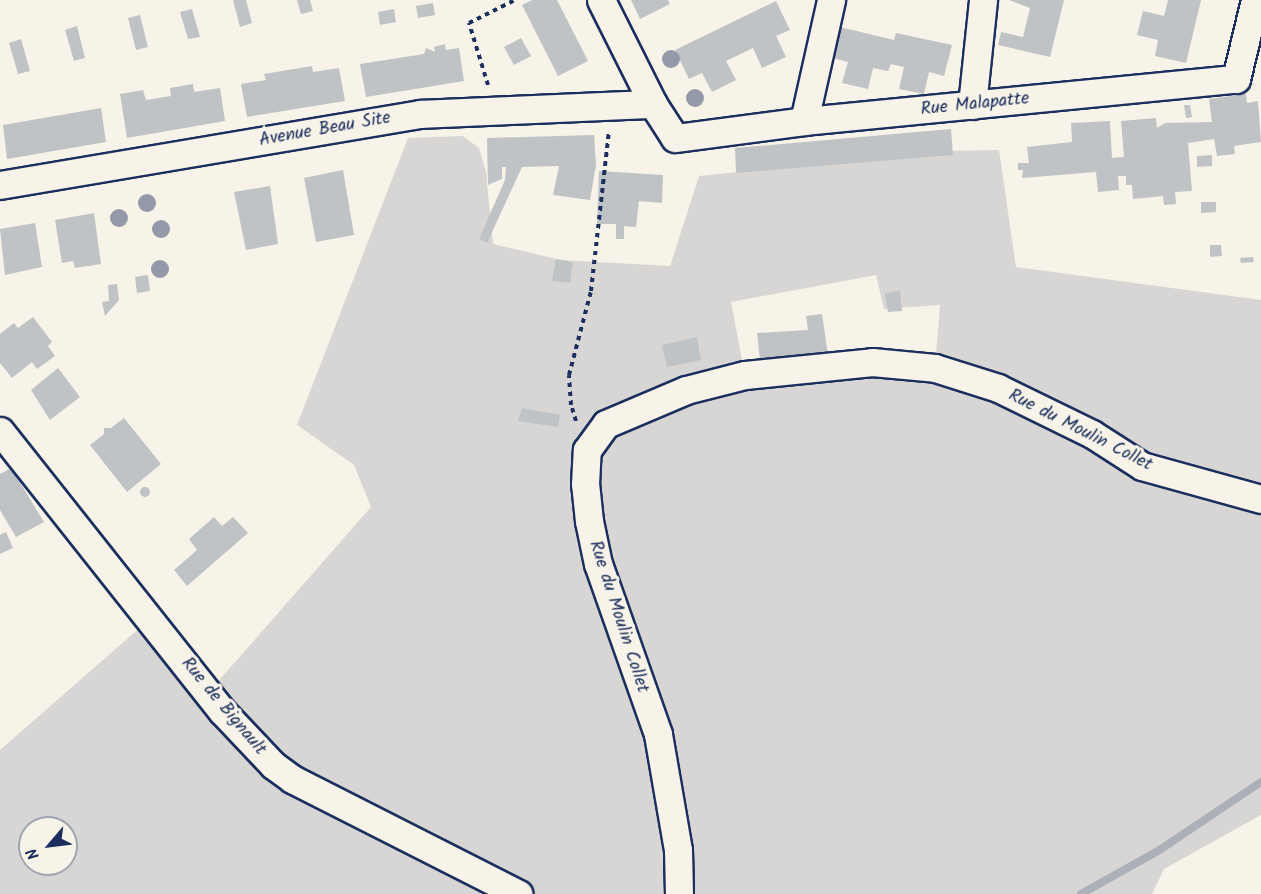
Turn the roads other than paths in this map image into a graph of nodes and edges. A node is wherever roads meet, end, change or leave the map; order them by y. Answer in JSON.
{"nodes":[{"id":1,"x":601,"y":0,"type":"edge"},
{"id":2,"x":831,"y":0,"type":"edge"},
{"id":3,"x":982,"y":0,"type":"edge"},
{"id":4,"x":1255,"y":0,"type":"edge"},
{"id":5,"x":653,"y":104,"type":"junction"},
{"id":6,"x":972,"y":105,"type":"junction"},
{"id":7,"x":804,"y":121,"type":"junction"},
{"id":8,"x":0,"y":185,"type":"edge"},
{"id":9,"x":0,"y":431,"type":"edge"},
{"id":10,"x":1261,"y":499,"type":"edge"},
{"id":11,"x":519,"y":894,"type":"edge"},
{"id":12,"x":679,"y":894,"type":"edge"}],
"edges":[{"from":1,"to":5,"type":"street"},
{"from":2,"to":7,"type":"street"},
{"from":3,"to":6,"type":"street"},
{"from":4,"to":6,"type":"street","name":"Rue Malapatte"},
{"from":5,"to":7,"type":"street","name":"Rue Malapatte"},
{"from":5,"to":8,"type":"street","name":"Avenue Beau Site"},
{"from":6,"to":7,"type":"street","name":"Rue Malapatte"},
{"from":9,"to":11,"type":"street","name":"Rue de Bignault"},
{"from":10,"to":12,"type":"street","name":"Rue du Moulin Collet"}]}
